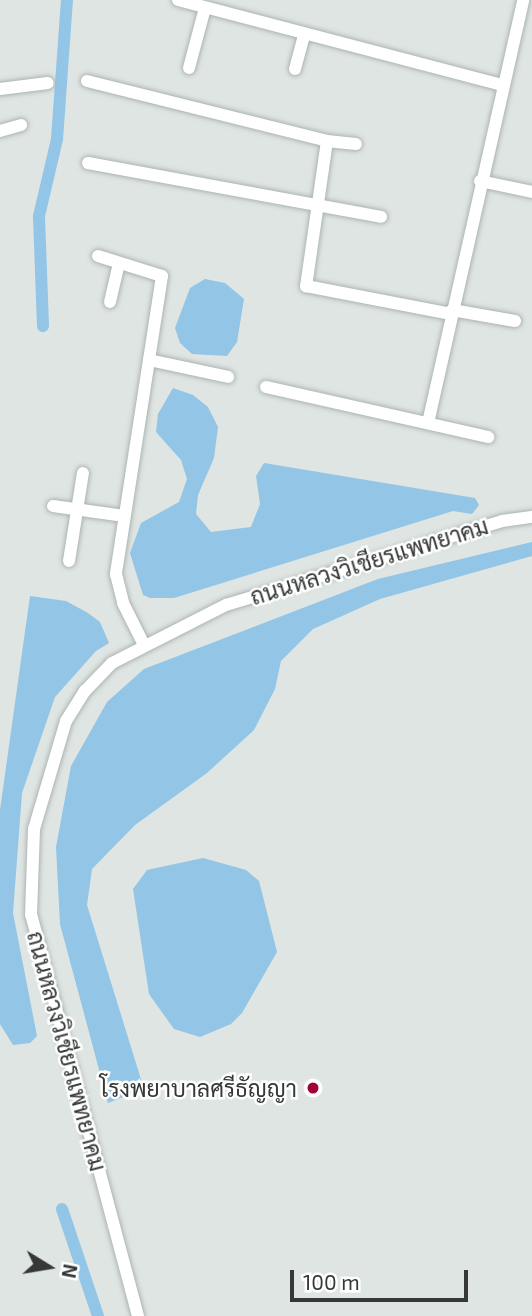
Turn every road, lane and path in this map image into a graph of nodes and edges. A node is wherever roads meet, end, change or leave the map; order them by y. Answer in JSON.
{"nodes":[{"id":1,"x":178,"y":0,"type":"edge"},
{"id":2,"x":523,"y":0,"type":"edge"},
{"id":3,"x":205,"y":8,"type":"junction"},
{"id":4,"x":304,"y":36,"type":"junction"},
{"id":5,"x":189,"y":68,"type":"dead end"},
{"id":6,"x":295,"y":69,"type":"dead end"},
{"id":7,"x":87,"y":81,"type":"dead end"},
{"id":8,"x":48,"y":83,"type":"dead end"},
{"id":9,"x":502,"y":85,"type":"junction"},
{"id":10,"x":0,"y":89,"type":"edge"},
{"id":11,"x":21,"y":125,"type":"dead end"},
{"id":12,"x":0,"y":131,"type":"edge"},
{"id":13,"x":327,"y":141,"type":"junction"},
{"id":14,"x":356,"y":144,"type":"dead end"},
{"id":15,"x":88,"y":163,"type":"dead end"},
{"id":16,"x":481,"y":181,"type":"junction"},
{"id":17,"x":532,"y":192,"type":"edge"},
{"id":18,"x":317,"y":206,"type":"junction"},
{"id":19,"x":381,"y":217,"type":"dead end"},
{"id":20,"x":98,"y":256,"type":"dead end"},
{"id":21,"x":120,"y":263,"type":"junction"},
{"id":22,"x":110,"y":302,"type":"dead end"},
{"id":23,"x":452,"y":312,"type":"junction"},
{"id":24,"x":515,"y":321,"type":"dead end"},
{"id":25,"x":149,"y":360,"type":"junction"},
{"id":26,"x":228,"y":377,"type":"dead end"},
{"id":27,"x":266,"y":387,"type":"dead end"},
{"id":28,"x":428,"y":423,"type":"junction"},
{"id":29,"x":488,"y":437,"type":"dead end"},
{"id":30,"x":83,"y":473,"type":"dead end"},
{"id":31,"x":53,"y":506,"type":"dead end"},
{"id":32,"x":78,"y":509,"type":"junction"},
{"id":33,"x":124,"y":516,"type":"junction"},
{"id":34,"x":532,"y":517,"type":"edge"},
{"id":35,"x":69,"y":561,"type":"dead end"},
{"id":36,"x":144,"y":645,"type":"junction"},
{"id":37,"x":138,"y":1316,"type":"edge"}],
"edges":[{"from":1,"to":3,"type":"street"},
{"from":2,"to":9,"type":"street"},
{"from":3,"to":4,"type":"street"},
{"from":3,"to":5,"type":"street"},
{"from":4,"to":6,"type":"street"},
{"from":4,"to":9,"type":"street"},
{"from":7,"to":13,"type":"street"},
{"from":8,"to":10,"type":"street"},
{"from":9,"to":16,"type":"street"},
{"from":11,"to":12,"type":"street"},
{"from":13,"to":14,"type":"street"},
{"from":13,"to":18,"type":"street"},
{"from":15,"to":18,"type":"street"},
{"from":16,"to":17,"type":"street"},
{"from":16,"to":23,"type":"street"},
{"from":18,"to":19,"type":"street"},
{"from":18,"to":23,"type":"street"},
{"from":20,"to":21,"type":"street"},
{"from":21,"to":22,"type":"street"},
{"from":21,"to":25,"type":"street"},
{"from":23,"to":24,"type":"street"},
{"from":23,"to":28,"type":"street"},
{"from":25,"to":26,"type":"street"},
{"from":25,"to":33,"type":"street"},
{"from":27,"to":28,"type":"street"},
{"from":28,"to":29,"type":"street"},
{"from":30,"to":32,"type":"street"},
{"from":31,"to":32,"type":"street"},
{"from":32,"to":33,"type":"street"},
{"from":32,"to":35,"type":"street"},
{"from":33,"to":36,"type":"street"},
{"from":34,"to":36,"type":"street","name":"ถนนหลวงวิเชียรแพทยาคม"},
{"from":36,"to":37,"type":"street","name":"ถนนหลวงวิเชียรแพทยาคม"}]}
